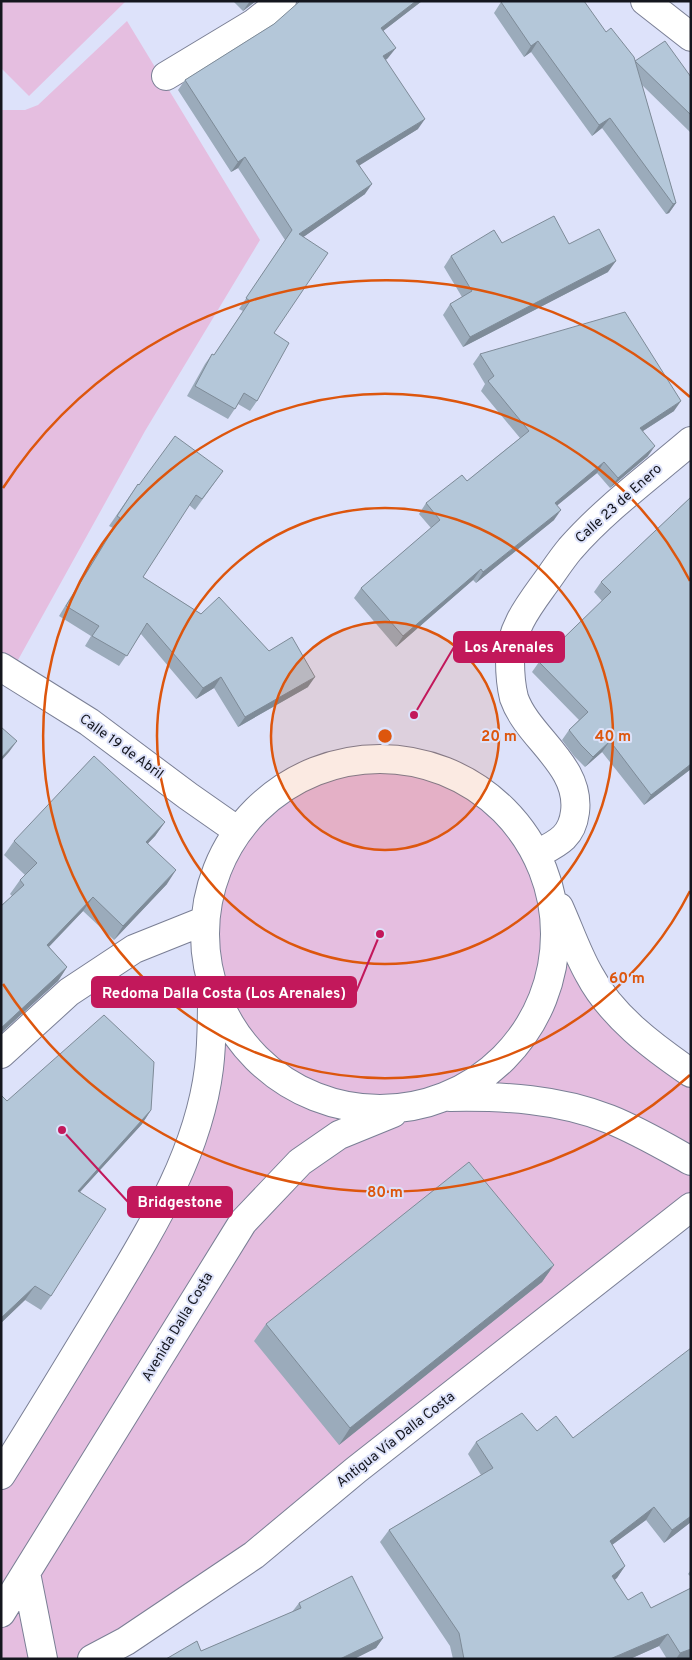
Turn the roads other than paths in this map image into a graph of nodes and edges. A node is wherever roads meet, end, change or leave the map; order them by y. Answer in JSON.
{"nodes":[{"id":1,"x":282,"y":1,"type":"edge"},
{"id":2,"x":645,"y":1,"type":"edge"},
{"id":3,"x":691,"y":36,"type":"edge"},
{"id":4,"x":166,"y":76,"type":"dead end"},
{"id":5,"x":691,"y":441,"type":"edge"},
{"id":6,"x":1,"y":667,"type":"edge"},
{"id":7,"x":238,"y":831,"type":"junction"},
{"id":8,"x":537,"y":854,"type":"junction"},
{"id":9,"x":549,"y":884,"type":"junction"},
{"id":10,"x":204,"y":920,"type":"junction"},
{"id":11,"x":211,"y":984,"type":"junction"},
{"id":12,"x":1,"y":1054,"type":"edge"},
{"id":13,"x":691,"y":1073,"type":"edge"},
{"id":14,"x":446,"y":1097,"type":"junction"},
{"id":15,"x":416,"y":1106,"type":"junction"},
{"id":16,"x":691,"y":1161,"type":"edge"},
{"id":17,"x":691,"y":1208,"type":"edge"},
{"id":18,"x":1,"y":1475,"type":"edge"},
{"id":19,"x":26,"y":1573,"type":"junction"},
{"id":20,"x":1,"y":1613,"type":"edge"},
{"id":21,"x":44,"y":1659,"type":"edge"},
{"id":22,"x":92,"y":1659,"type":"edge"}],
"edges":[{"from":1,"to":4,"type":"street"},
{"from":2,"to":3,"type":"street"},
{"from":5,"to":8,"type":"street","name":"Calle 23 de Enero"},
{"from":6,"to":7,"type":"street","name":"Calle 19 de Abril"},
{"from":7,"to":8,"type":"street"},
{"from":7,"to":10,"type":"street"},
{"from":8,"to":9,"type":"street"},
{"from":9,"to":13,"type":"street"},
{"from":9,"to":14,"type":"street"},
{"from":10,"to":11,"type":"street"},
{"from":10,"to":12,"type":"street"},
{"from":11,"to":15,"type":"street"},
{"from":11,"to":18,"type":"street"},
{"from":14,"to":15,"type":"street"},
{"from":14,"to":16,"type":"street"},
{"from":15,"to":19,"type":"street","name":"Avenida Dalla Costa"},
{"from":17,"to":22,"type":"street","name":"Antigua Vía Dalla Costa"},
{"from":19,"to":20,"type":"street","name":"Avenida Dalla Costa"},
{"from":19,"to":21,"type":"street"}]}
